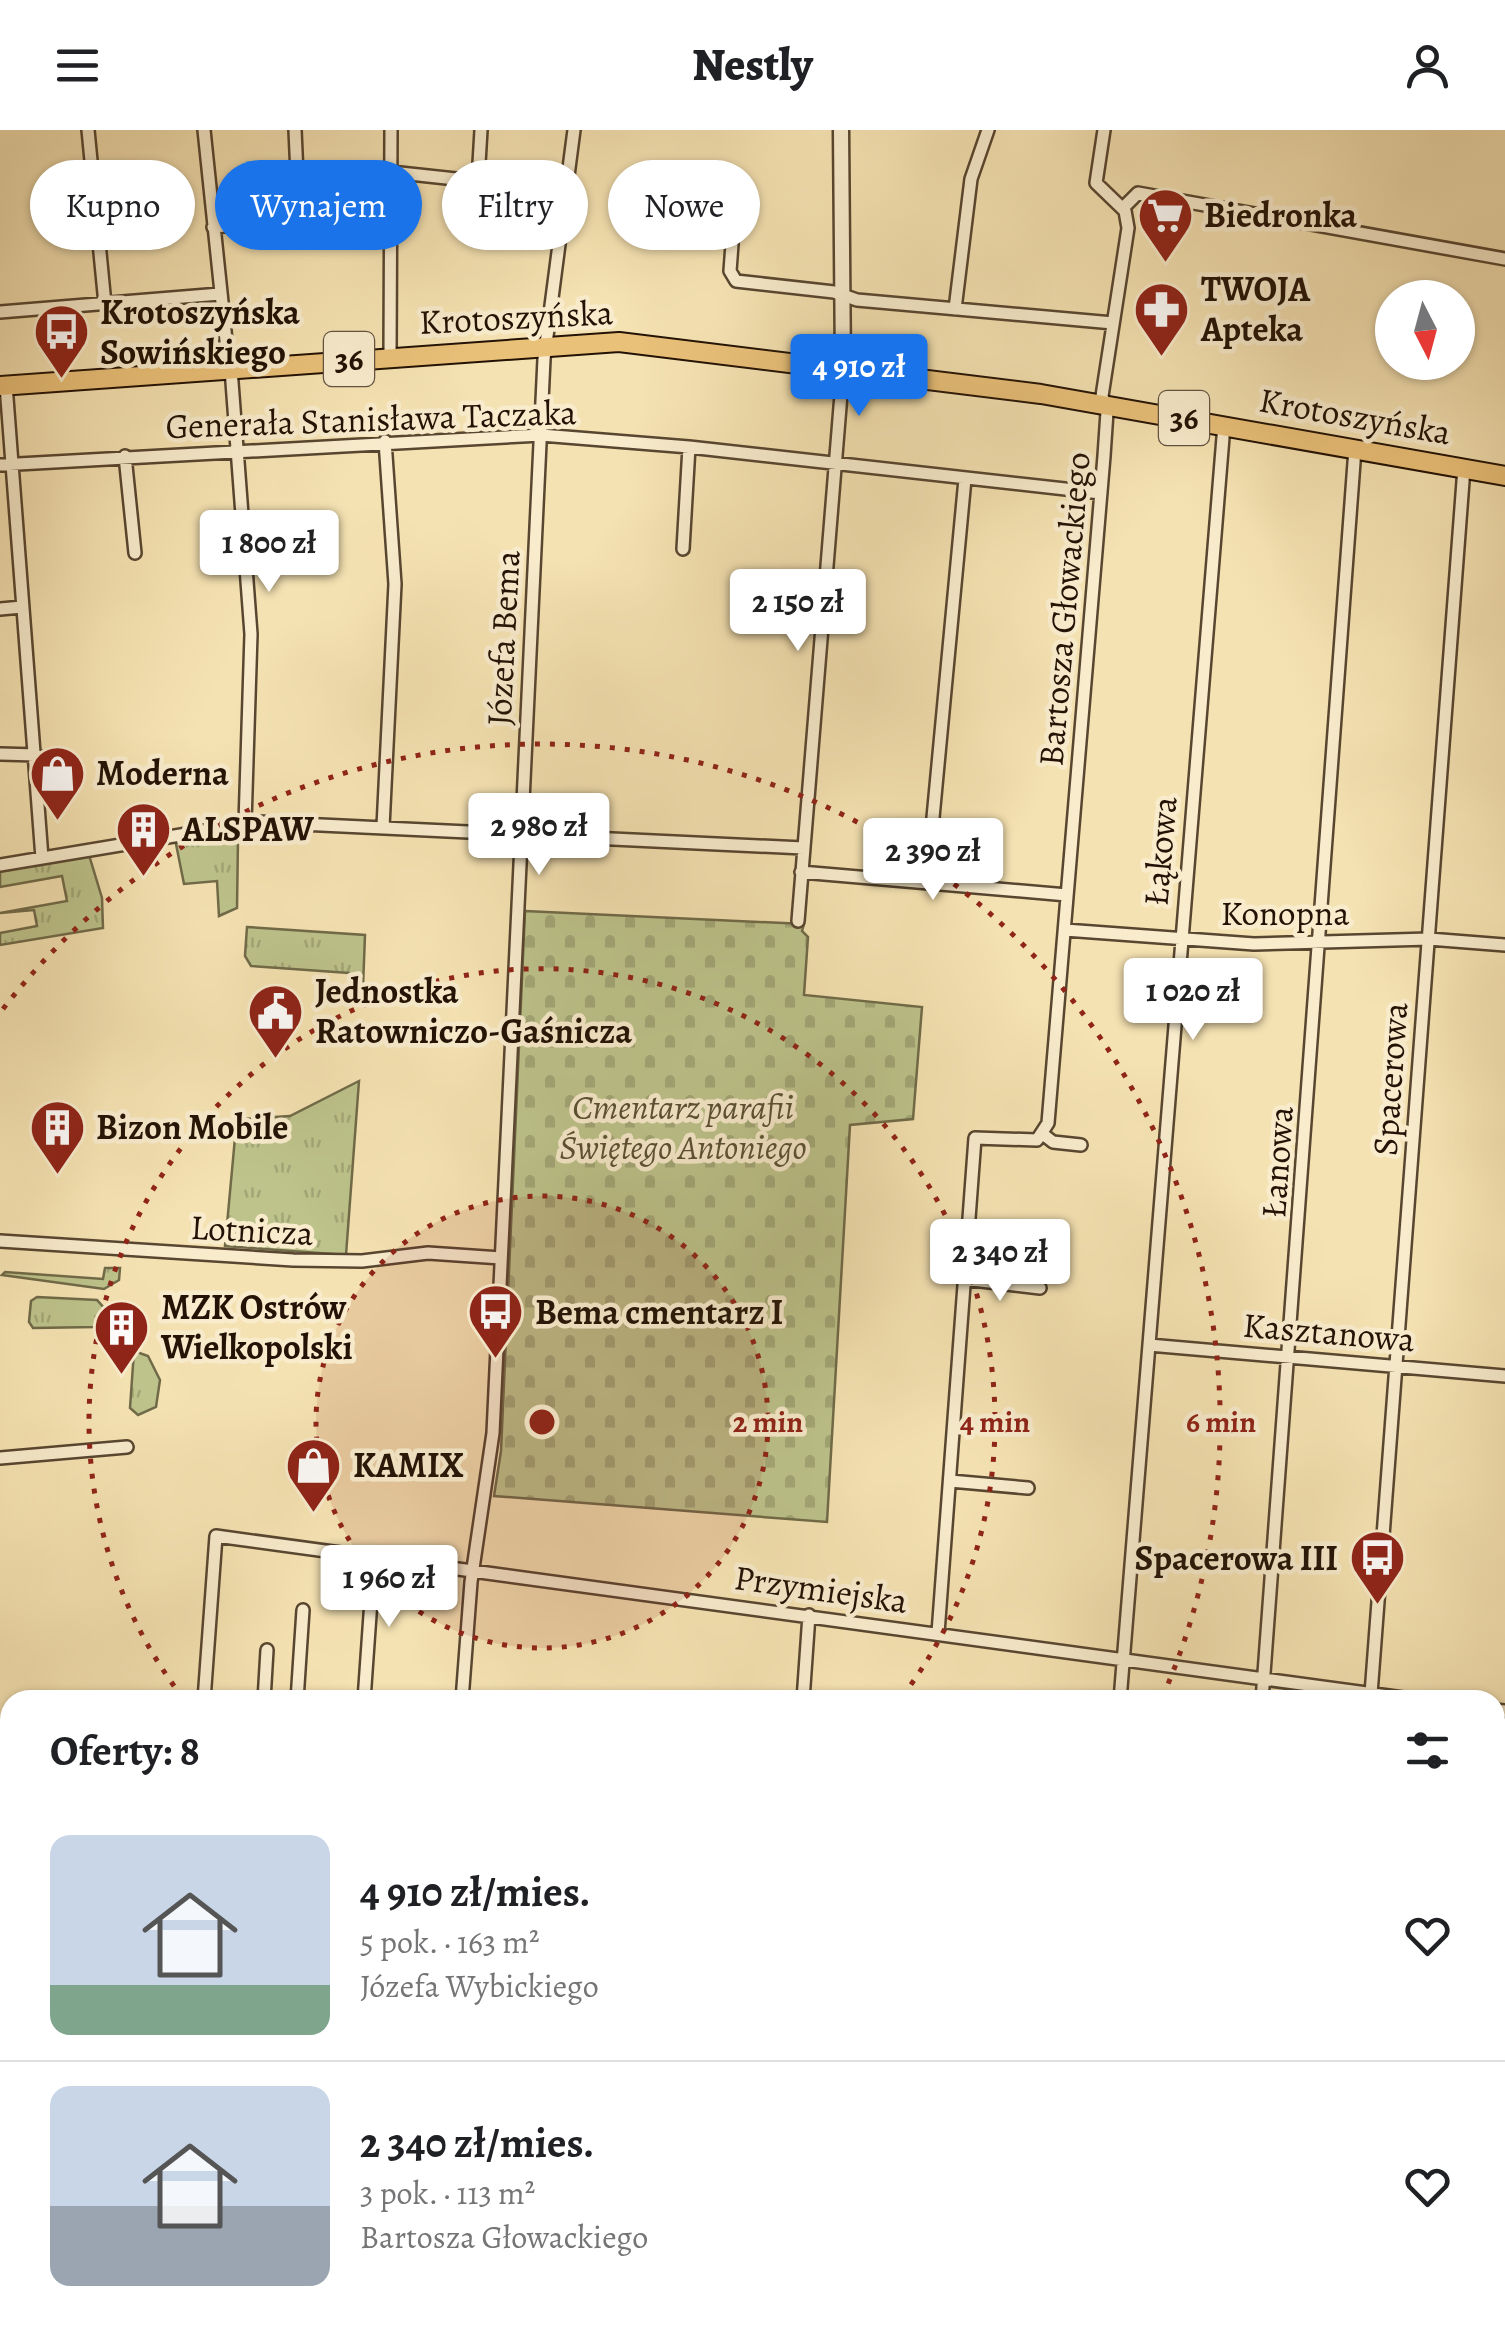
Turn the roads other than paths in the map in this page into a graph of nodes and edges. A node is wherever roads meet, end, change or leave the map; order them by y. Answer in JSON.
{"nodes":[{"id":1,"x":88,"y":130,"type":"edge"},
{"id":2,"x":204,"y":130,"type":"edge"},
{"id":3,"x":296,"y":130,"type":"edge"},
{"id":4,"x":391,"y":130,"type":"edge"},
{"id":5,"x":481,"y":130,"type":"edge"},
{"id":6,"x":574,"y":130,"type":"edge"},
{"id":7,"x":842,"y":130,"type":"edge"},
{"id":8,"x":988,"y":130,"type":"edge"},
{"id":9,"x":1104,"y":130,"type":"edge"},
{"id":10,"x":297,"y":160,"type":"edge"},
{"id":11,"x":391,"y":160,"type":"edge"},
{"id":12,"x":479,"y":160,"type":"edge"},
{"id":13,"x":571,"y":160,"type":"edge"},
{"id":14,"x":1123,"y":208,"type":"junction"},
{"id":15,"x":214,"y":226,"type":"joint"},
{"id":16,"x":390,"y":250,"type":"edge"},
{"id":17,"x":559,"y":250,"type":"edge"},
{"id":18,"x":732,"y":250,"type":"edge"},
{"id":19,"x":1505,"y":259,"type":"edge"},
{"id":20,"x":220,"y":294,"type":"junction"},
{"id":21,"x":844,"y":295,"type":"junction"},
{"id":22,"x":105,"y":304,"type":"junction"},
{"id":23,"x":955,"y":309,"type":"junction"},
{"id":24,"x":0,"y":312,"type":"edge"},
{"id":25,"x":1114,"y":324,"type":"junction"},
{"id":26,"x":545,"y":345,"type":"junction"},
{"id":27,"x":390,"y":356,"type":"junction"},
{"id":28,"x":230,"y":369,"type":"junction"},
{"id":29,"x":843,"y":370,"type":"junction"},
{"id":30,"x":2,"y":382,"type":"edge"},
{"id":31,"x":1106,"y":404,"type":"junction"},
{"id":32,"x":1224,"y":426,"type":"junction"},
{"id":33,"x":541,"y":435,"type":"junction"},
{"id":34,"x":385,"y":442,"type":"junction"},
{"id":35,"x":689,"y":447,"type":"junction"},
{"id":36,"x":1354,"y":449,"type":"junction"},
{"id":37,"x":238,"y":450,"type":"junction"},
{"id":38,"x":125,"y":456,"type":"junction"},
{"id":39,"x":6,"y":464,"type":"edge"},
{"id":40,"x":835,"y":464,"type":"junction"},
{"id":41,"x":1464,"y":468,"type":"junction"},
{"id":42,"x":1505,"y":476,"type":"edge"},
{"id":43,"x":965,"y":478,"type":"junction"},
{"id":44,"x":1101,"y":493,"type":"junction"},
{"id":45,"x":683,"y":549,"type":"dead end"},
{"id":46,"x":135,"y":553,"type":"dead end"},
{"id":47,"x":22,"y":607,"type":"junction"},
{"id":48,"x":0,"y":609,"type":"edge"},
{"id":49,"x":0,"y":754,"type":"edge"},
{"id":50,"x":37,"y":755,"type":"junction"},
{"id":51,"x":245,"y":823,"type":"junction"},
{"id":52,"x":383,"y":827,"type":"junction"},
{"id":53,"x":520,"y":834,"type":"junction"},
{"id":54,"x":803,"y":848,"type":"junction"},
{"id":55,"x":42,"y":858,"type":"junction"},
{"id":56,"x":0,"y":865,"type":"edge"},
{"id":57,"x":801,"y":872,"type":"junction"},
{"id":58,"x":928,"y":881,"type":"junction"},
{"id":59,"x":1067,"y":895,"type":"junction"},
{"id":60,"x":798,"y":921,"type":"dead end"},
{"id":61,"x":1065,"y":930,"type":"junction"},
{"id":62,"x":1180,"y":939,"type":"junction"},
{"id":63,"x":1429,"y":940,"type":"junction"},
{"id":64,"x":1321,"y":942,"type":"junction"},
{"id":65,"x":1505,"y":944,"type":"edge"},
{"id":66,"x":1044,"y":1135,"type":"junction"},
{"id":67,"x":1081,"y":1145,"type":"dead end"},
{"id":68,"x":0,"y":1241,"type":"edge"},
{"id":69,"x":501,"y":1258,"type":"junction"},
{"id":70,"x":964,"y":1279,"type":"junction"},
{"id":71,"x":1040,"y":1288,"type":"dead end"},
{"id":72,"x":1149,"y":1345,"type":"junction"},
{"id":73,"x":1290,"y":1356,"type":"junction"},
{"id":74,"x":1395,"y":1366,"type":"junction"},
{"id":75,"x":1505,"y":1376,"type":"edge"},
{"id":76,"x":128,"y":1447,"type":"dead end"},
{"id":77,"x":0,"y":1458,"type":"edge"},
{"id":78,"x":950,"y":1481,"type":"junction"},
{"id":79,"x":1028,"y":1488,"type":"dead end"},
{"id":80,"x":374,"y":1558,"type":"junction"},
{"id":81,"x":472,"y":1569,"type":"junction"},
{"id":82,"x":303,"y":1610,"type":"dead end"},
{"id":83,"x":809,"y":1615,"type":"junction"},
{"id":84,"x":938,"y":1633,"type":"junction"},
{"id":85,"x":267,"y":1650,"type":"dead end"},
{"id":86,"x":1124,"y":1658,"type":"junction"},
{"id":87,"x":1264,"y":1678,"type":"junction"},
{"id":88,"x":205,"y":1690,"type":"edge"},
{"id":89,"x":265,"y":1690,"type":"edge"},
{"id":90,"x":298,"y":1690,"type":"edge"},
{"id":91,"x":365,"y":1690,"type":"edge"},
{"id":92,"x":463,"y":1690,"type":"edge"},
{"id":93,"x":804,"y":1690,"type":"edge"},
{"id":94,"x":1121,"y":1690,"type":"edge"},
{"id":95,"x":1263,"y":1690,"type":"edge"},
{"id":96,"x":1344,"y":1690,"type":"edge"},
{"id":97,"x":1371,"y":1690,"type":"edge"}],
"edges":[{"from":1,"to":22,"type":"street"},
{"from":2,"to":15,"type":"street"},
{"from":3,"to":10,"type":"street"},
{"from":4,"to":11,"type":"street"},
{"from":5,"to":12,"type":"street"},
{"from":6,"to":13,"type":"street","name":"Józefa Bema"},
{"from":7,"to":21,"type":"street"},
{"from":8,"to":23,"type":"street"},
{"from":9,"to":14,"type":"street"},
{"from":14,"to":19,"type":"street"},
{"from":14,"to":25,"type":"street","name":"Bartosza Głowackiego"},
{"from":15,"to":20,"type":"street"},
{"from":16,"to":27,"type":"street"},
{"from":17,"to":26,"type":"street","name":"Józefa Bema"},
{"from":18,"to":21,"type":"street"},
{"from":20,"to":22,"type":"street"},
{"from":20,"to":28,"type":"street"},
{"from":21,"to":23,"type":"street"},
{"from":21,"to":29,"type":"street"},
{"from":22,"to":24,"type":"street"},
{"from":23,"to":25,"type":"street"},
{"from":25,"to":31,"type":"street","name":"Bartosza Głowackiego"},
{"from":26,"to":27,"type":"main road","name":"Krotoszyńska","number":"36"},
{"from":26,"to":29,"type":"main road","name":"Krotoszyńska","number":"36"},
{"from":26,"to":33,"type":"street","name":"Józefa Bema"},
{"from":27,"to":28,"type":"main road","name":"Krotoszyńska","number":"36"},
{"from":28,"to":30,"type":"main road","name":"Krotoszyńska","number":"36"},
{"from":28,"to":37,"type":"street"},
{"from":29,"to":31,"type":"main road","name":"Krotoszyńska","number":"36"},
{"from":29,"to":40,"type":"street"},
{"from":30,"to":39,"type":"street"},
{"from":31,"to":32,"type":"main road","name":"Krotoszyńska","number":"36"},
{"from":31,"to":44,"type":"street","name":"Bartosza Głowackiego"},
{"from":32,"to":36,"type":"main road","name":"Krotoszyńska","number":"36"},
{"from":32,"to":62,"type":"street","name":"Łąkowa"},
{"from":33,"to":34,"type":"street","name":"Generała Stanisława Taczaka"},
{"from":33,"to":35,"type":"street","name":"Generała Stanisława Taczaka"},
{"from":33,"to":53,"type":"street","name":"Józefa Bema"},
{"from":34,"to":37,"type":"street","name":"Generała Stanisława Taczaka"},
{"from":34,"to":52,"type":"street"},
{"from":35,"to":40,"type":"street","name":"Generała Stanisława Taczaka"},
{"from":35,"to":45,"type":"street"},
{"from":36,"to":41,"type":"main road","name":"Krotoszyńska","number":"36"},
{"from":36,"to":64,"type":"street","name":"Łanowa"},
{"from":37,"to":38,"type":"street","name":"Generała Stanisława Taczaka"},
{"from":37,"to":51,"type":"street"},
{"from":38,"to":39,"type":"street","name":"Generała Stanisława Taczaka"},
{"from":38,"to":46,"type":"street"},
{"from":39,"to":47,"type":"street"},
{"from":40,"to":43,"type":"street","name":"Generała Stanisława Taczaka"},
{"from":40,"to":54,"type":"street"},
{"from":41,"to":42,"type":"main road","name":"Krotoszyńska","number":"36"},
{"from":41,"to":63,"type":"street","name":"Spacerowa"},
{"from":43,"to":44,"type":"street","name":"Generała Stanisława Taczaka"},
{"from":43,"to":58,"type":"street"},
{"from":44,"to":59,"type":"street","name":"Bartosza Głowackiego"},
{"from":47,"to":48,"type":"street"},
{"from":47,"to":50,"type":"street"},
{"from":49,"to":50,"type":"street"},
{"from":50,"to":55,"type":"street"},
{"from":51,"to":52,"type":"street"},
{"from":51,"to":55,"type":"street"},
{"from":52,"to":53,"type":"street"},
{"from":53,"to":54,"type":"street"},
{"from":53,"to":69,"type":"street","name":"Józefa Bema"},
{"from":54,"to":57,"type":"street"},
{"from":55,"to":56,"type":"street"},
{"from":57,"to":58,"type":"street"},
{"from":57,"to":60,"type":"street"},
{"from":58,"to":59,"type":"street"},
{"from":59,"to":61,"type":"street","name":"Bartosza Głowackiego"},
{"from":61,"to":62,"type":"street","name":"Konopna"},
{"from":61,"to":66,"type":"street","name":"Bartosza Głowackiego"},
{"from":62,"to":64,"type":"street","name":"Konopna"},
{"from":62,"to":72,"type":"street","name":"Łąkowa"},
{"from":63,"to":64,"type":"street","name":"Konopna"},
{"from":63,"to":65,"type":"street","name":"Konopna"},
{"from":63,"to":74,"type":"street","name":"Spacerowa"},
{"from":64,"to":73,"type":"street","name":"Łanowa"},
{"from":66,"to":67,"type":"street"},
{"from":66,"to":70,"type":"street"},
{"from":68,"to":69,"type":"street","name":"Lotnicza"},
{"from":69,"to":81,"type":"street","name":"Józefa Bema"},
{"from":70,"to":71,"type":"street"},
{"from":70,"to":78,"type":"street"},
{"from":72,"to":73,"type":"street","name":"Kasztanowa"},
{"from":72,"to":86,"type":"street","name":"Łąkowa"},
{"from":73,"to":74,"type":"street","name":"Kasztanowa"},
{"from":73,"to":87,"type":"street","name":"Łanowa"},
{"from":74,"to":75,"type":"street","name":"Kasztanowa"},
{"from":74,"to":97,"type":"street","name":"Spacerowa"},
{"from":76,"to":77,"type":"street"},
{"from":78,"to":79,"type":"street"},
{"from":78,"to":84,"type":"street"},
{"from":80,"to":81,"type":"street","name":"Przymiejska"},
{"from":80,"to":88,"type":"street","name":"Przymiejska"},
{"from":80,"to":91,"type":"street"},
{"from":81,"to":83,"type":"street","name":"Przymiejska"},
{"from":81,"to":92,"type":"street","name":"Józefa Bema"},
{"from":82,"to":90,"type":"street"},
{"from":83,"to":84,"type":"street","name":"Przymiejska"},
{"from":83,"to":93,"type":"street"},
{"from":84,"to":86,"type":"street","name":"Przymiejska"},
{"from":85,"to":89,"type":"street"},
{"from":86,"to":87,"type":"street","name":"Przymiejska"},
{"from":86,"to":94,"type":"street","name":"Łąkowa"},
{"from":87,"to":95,"type":"street","name":"Łanowa"},
{"from":87,"to":96,"type":"street","name":"Przymiejska"}]}
